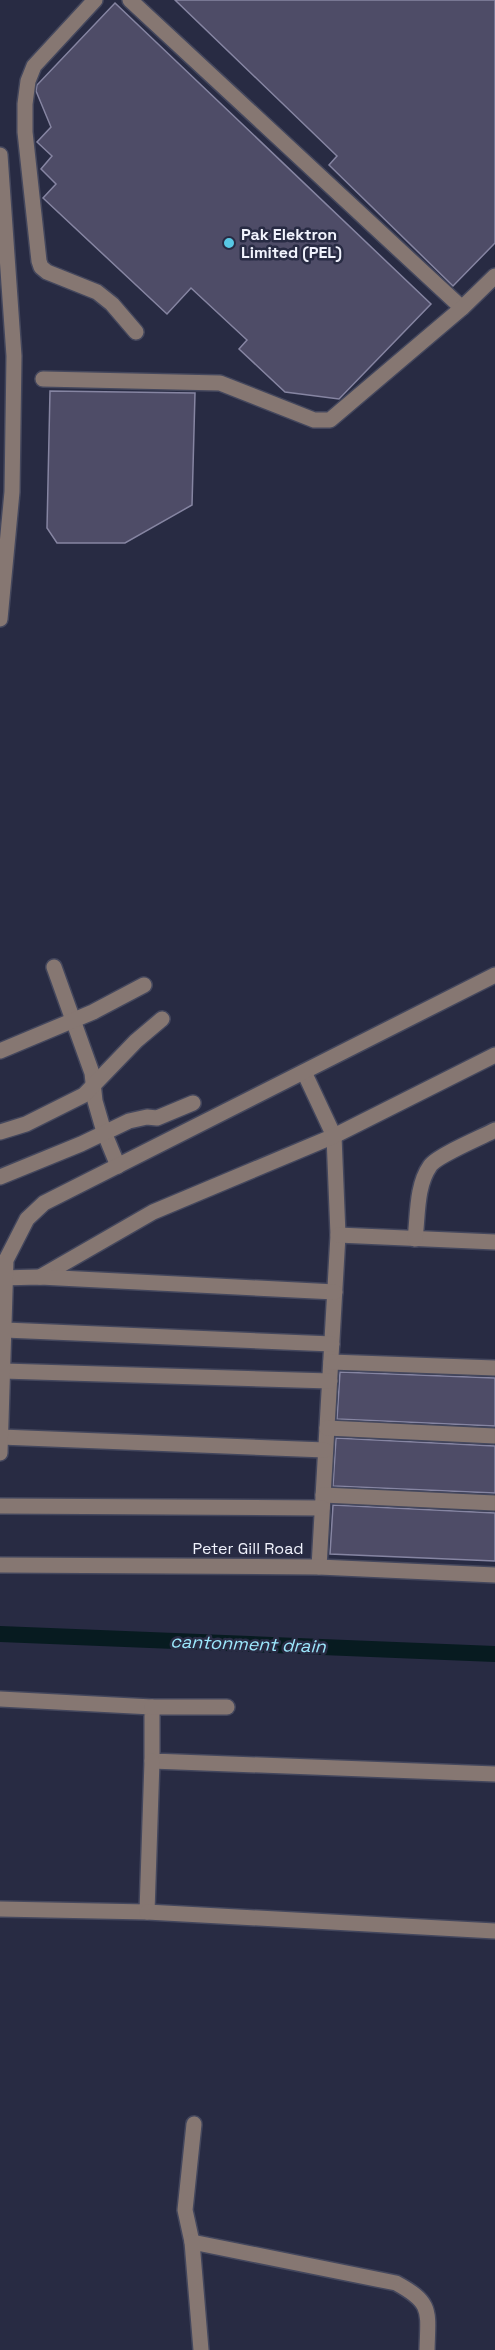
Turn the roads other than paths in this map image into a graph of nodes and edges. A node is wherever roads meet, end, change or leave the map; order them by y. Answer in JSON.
{"nodes":[{"id":1,"x":95,"y":0,"type":"edge"},
{"id":2,"x":130,"y":0,"type":"edge"},
{"id":3,"x":0,"y":155,"type":"edge"},
{"id":4,"x":495,"y":276,"type":"edge"},
{"id":5,"x":462,"y":308,"type":"junction"},
{"id":6,"x":136,"y":332,"type":"dead end"},
{"id":7,"x":43,"y":378,"type":"dead end"},
{"id":8,"x":0,"y":619,"type":"edge"},
{"id":9,"x":54,"y":967,"type":"dead end"},
{"id":10,"x":495,"y":975,"type":"edge"},
{"id":11,"x":144,"y":985,"type":"dead end"},
{"id":12,"x":162,"y":1019,"type":"dead end"},
{"id":13,"x":74,"y":1020,"type":"junction"},
{"id":14,"x":0,"y":1051,"type":"edge"},
{"id":15,"x":495,"y":1055,"type":"edge"},
{"id":16,"x":304,"y":1072,"type":"junction"},
{"id":17,"x":92,"y":1087,"type":"junction"},
{"id":18,"x":193,"y":1103,"type":"dead end"},
{"id":19,"x":495,"y":1130,"type":"edge"},
{"id":20,"x":0,"y":1132,"type":"edge"},
{"id":21,"x":104,"y":1132,"type":"junction"},
{"id":22,"x":334,"y":1136,"type":"junction"},
{"id":23,"x":118,"y":1166,"type":"junction"},
{"id":24,"x":0,"y":1177,"type":"edge"},
{"id":25,"x":338,"y":1235,"type":"junction"},
{"id":26,"x":415,"y":1239,"type":"junction"},
{"id":27,"x":495,"y":1242,"type":"edge"},
{"id":28,"x":40,"y":1276,"type":"junction"},
{"id":29,"x":3,"y":1278,"type":"edge"},
{"id":30,"x":335,"y":1293,"type":"junction"},
{"id":31,"x":4,"y":1330,"type":"junction"},
{"id":32,"x":332,"y":1344,"type":"junction"},
{"id":33,"x":331,"y":1362,"type":"junction"},
{"id":34,"x":495,"y":1368,"type":"edge"},
{"id":35,"x":3,"y":1371,"type":"junction"},
{"id":36,"x":330,"y":1381,"type":"junction"},
{"id":37,"x":327,"y":1428,"type":"junction"},
{"id":38,"x":495,"y":1436,"type":"edge"},
{"id":39,"x":1,"y":1437,"type":"edge"},
{"id":40,"x":325,"y":1450,"type":"junction"},
{"id":41,"x":0,"y":1453,"type":"edge"},
{"id":42,"x":322,"y":1502,"type":"junction"},
{"id":43,"x":495,"y":1503,"type":"edge"},
{"id":44,"x":0,"y":1506,"type":"edge"},
{"id":45,"x":0,"y":1564,"type":"edge"},
{"id":46,"x":318,"y":1567,"type":"junction"},
{"id":47,"x":495,"y":1575,"type":"edge"},
{"id":48,"x":0,"y":1699,"type":"edge"},
{"id":49,"x":152,"y":1707,"type":"junction"},
{"id":50,"x":227,"y":1707,"type":"dead end"},
{"id":51,"x":152,"y":1761,"type":"junction"},
{"id":52,"x":495,"y":1774,"type":"edge"},
{"id":53,"x":0,"y":1909,"type":"edge"},
{"id":54,"x":147,"y":1912,"type":"junction"},
{"id":55,"x":495,"y":1931,"type":"edge"},
{"id":56,"x":194,"y":2124,"type":"dead end"},
{"id":57,"x":192,"y":2242,"type":"junction"},
{"id":58,"x":201,"y":2350,"type":"edge"},
{"id":59,"x":427,"y":2350,"type":"edge"}],
"edges":[{"from":1,"to":6,"type":"street"},
{"from":2,"to":5,"type":"street"},
{"from":3,"to":8,"type":"street"},
{"from":4,"to":5,"type":"street"},
{"from":5,"to":7,"type":"street"},
{"from":9,"to":13,"type":"street"},
{"from":10,"to":16,"type":"street"},
{"from":11,"to":13,"type":"street"},
{"from":12,"to":17,"type":"street"},
{"from":13,"to":14,"type":"street"},
{"from":13,"to":17,"type":"street"},
{"from":15,"to":22,"type":"street"},
{"from":16,"to":22,"type":"street"},
{"from":16,"to":23,"type":"street"},
{"from":17,"to":20,"type":"street"},
{"from":17,"to":21,"type":"street"},
{"from":18,"to":21,"type":"street"},
{"from":19,"to":26,"type":"street"},
{"from":21,"to":23,"type":"street"},
{"from":21,"to":24,"type":"street"},
{"from":22,"to":25,"type":"street"},
{"from":22,"to":28,"type":"street"},
{"from":23,"to":29,"type":"street"},
{"from":25,"to":26,"type":"street"},
{"from":25,"to":30,"type":"street"},
{"from":26,"to":27,"type":"street"},
{"from":28,"to":29,"type":"street"},
{"from":28,"to":30,"type":"street"},
{"from":29,"to":31,"type":"street"},
{"from":30,"to":32,"type":"street"},
{"from":31,"to":32,"type":"street"},
{"from":31,"to":35,"type":"street"},
{"from":32,"to":33,"type":"street"},
{"from":33,"to":34,"type":"street"},
{"from":33,"to":36,"type":"street"},
{"from":35,"to":36,"type":"street"},
{"from":35,"to":39,"type":"street"},
{"from":36,"to":37,"type":"street"},
{"from":37,"to":38,"type":"street"},
{"from":37,"to":40,"type":"street"},
{"from":39,"to":40,"type":"street"},
{"from":39,"to":41,"type":"street"},
{"from":40,"to":42,"type":"street"},
{"from":42,"to":43,"type":"street"},
{"from":42,"to":44,"type":"street"},
{"from":42,"to":46,"type":"street"},
{"from":45,"to":46,"type":"street","name":"Peter Gill Road"},
{"from":46,"to":47,"type":"street","name":"Peter Gill Road"},
{"from":48,"to":49,"type":"street"},
{"from":49,"to":50,"type":"street"},
{"from":49,"to":51,"type":"street"},
{"from":51,"to":52,"type":"street"},
{"from":51,"to":54,"type":"street"},
{"from":53,"to":54,"type":"street"},
{"from":54,"to":55,"type":"street"},
{"from":56,"to":57,"type":"street"},
{"from":57,"to":58,"type":"street"},
{"from":57,"to":59,"type":"street"}]}
